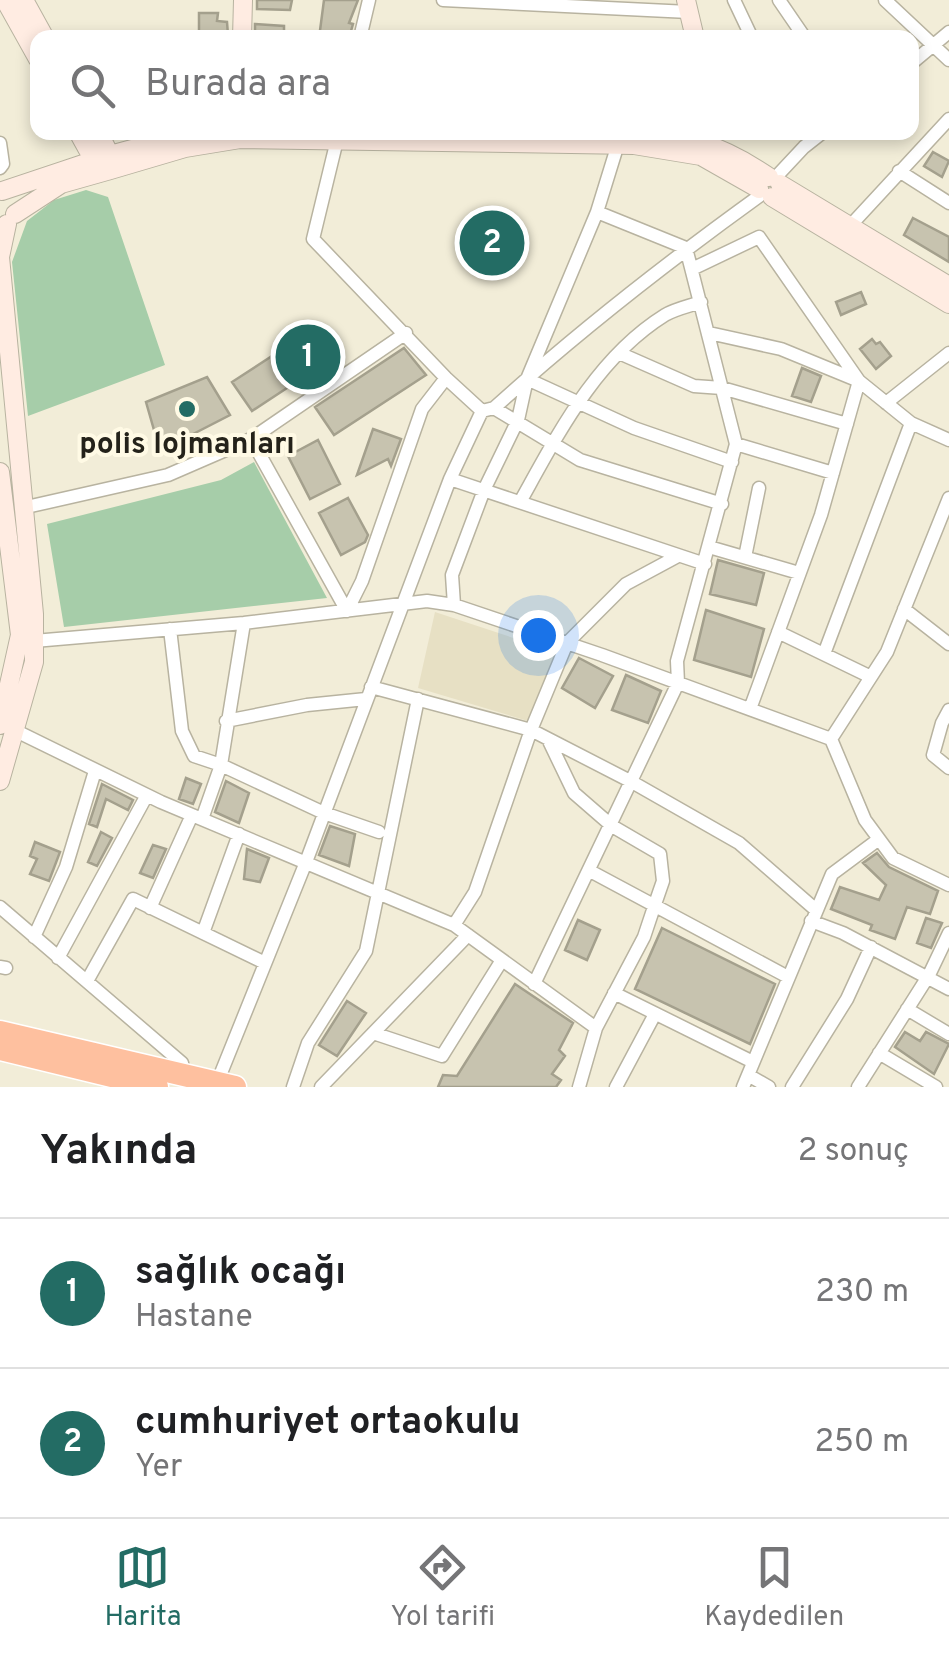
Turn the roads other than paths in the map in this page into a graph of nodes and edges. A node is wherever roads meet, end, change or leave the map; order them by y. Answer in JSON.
{"nodes":[{"id":1,"x":5,"y":0,"type":"edge"},
{"id":2,"x":24,"y":0,"type":"edge"},
{"id":3,"x":243,"y":0,"type":"edge"},
{"id":4,"x":369,"y":0,"type":"edge"},
{"id":5,"x":443,"y":0,"type":"edge"},
{"id":6,"x":734,"y":0,"type":"edge"},
{"id":7,"x":780,"y":0,"type":"edge"},
{"id":8,"x":885,"y":0,"type":"edge"},
{"id":9,"x":688,"y":6,"type":"edge"},
{"id":10,"x":41,"y":30,"type":"edge"},
{"id":11,"x":242,"y":30,"type":"edge"},
{"id":12,"x":362,"y":30,"type":"edge"},
{"id":13,"x":748,"y":30,"type":"edge"},
{"id":14,"x":800,"y":30,"type":"edge"},
{"id":15,"x":916,"y":30,"type":"edge"},
{"id":16,"x":949,"y":32,"type":"edge"},
{"id":17,"x":919,"y":33,"type":"edge"},
{"id":18,"x":30,"y":45,"type":"edge"},
{"id":19,"x":932,"y":46,"type":"junction"},
{"id":20,"x":919,"y":57,"type":"edge"},
{"id":21,"x":949,"y":60,"type":"edge"},
{"id":22,"x":949,"y":119,"type":"edge"},
{"id":23,"x":919,"y":136,"type":"edge"},
{"id":24,"x":85,"y":140,"type":"edge"},
{"id":25,"x":100,"y":140,"type":"edge"},
{"id":26,"x":171,"y":140,"type":"edge"},
{"id":27,"x":222,"y":140,"type":"edge"},
{"id":28,"x":337,"y":140,"type":"edge"},
{"id":29,"x":619,"y":140,"type":"edge"},
{"id":30,"x":629,"y":140,"type":"edge"},
{"id":31,"x":718,"y":140,"type":"edge"},
{"id":32,"x":721,"y":140,"type":"edge"},
{"id":33,"x":801,"y":140,"type":"edge"},
{"id":34,"x":813,"y":140,"type":"edge"},
{"id":35,"x":926,"y":142,"type":"junction"},
{"id":36,"x":0,"y":143,"type":"edge"},
{"id":37,"x":804,"y":147,"type":"junction"},
{"id":38,"x":104,"y":162,"type":"junction"},
{"id":39,"x":720,"y":164,"type":"junction"},
{"id":40,"x":0,"y":168,"type":"edge"},
{"id":41,"x":899,"y":171,"type":"junction"},
{"id":42,"x":770,"y":187,"type":"junction"},
{"id":43,"x":1,"y":191,"type":"edge"},
{"id":44,"x":949,"y":203,"type":"edge"},
{"id":45,"x":597,"y":212,"type":"junction"},
{"id":46,"x":8,"y":222,"type":"edge"},
{"id":47,"x":850,"y":226,"type":"junction"},
{"id":48,"x":686,"y":248,"type":"junction"},
{"id":49,"x":0,"y":257,"type":"edge"},
{"id":50,"x":692,"y":269,"type":"junction"},
{"id":51,"x":949,"y":286,"type":"edge"},
{"id":52,"x":700,"y":302,"type":"junction"},
{"id":53,"x":949,"y":304,"type":"edge"},
{"id":54,"x":406,"y":333,"type":"junction"},
{"id":55,"x":709,"y":333,"type":"junction"},
{"id":56,"x":949,"y":352,"type":"edge"},
{"id":57,"x":619,"y":353,"type":"junction"},
{"id":58,"x":446,"y":378,"type":"junction"},
{"id":59,"x":527,"y":378,"type":"junction"},
{"id":60,"x":859,"y":381,"type":"junction"},
{"id":61,"x":722,"y":388,"type":"junction"},
{"id":62,"x":578,"y":402,"type":"junction"},
{"id":63,"x":886,"y":403,"type":"junction"},
{"id":64,"x":488,"y":410,"type":"junction"},
{"id":65,"x":518,"y":420,"type":"junction"},
{"id":66,"x":910,"y":423,"type":"junction"},
{"id":67,"x":846,"y":424,"type":"junction"},
{"id":68,"x":252,"y":439,"type":"junction"},
{"id":69,"x":949,"y":440,"type":"edge"},
{"id":70,"x":553,"y":443,"type":"junction"},
{"id":71,"x":736,"y":444,"type":"junction"},
{"id":72,"x":732,"y":462,"type":"junction"},
{"id":73,"x":0,"y":472,"type":"edge"},
{"id":74,"x":832,"y":472,"type":"junction"},
{"id":75,"x":450,"y":479,"type":"junction"},
{"id":76,"x":760,"y":488,"type":"dead end"},
{"id":77,"x":484,"y":490,"type":"junction"},
{"id":78,"x":949,"y":498,"type":"edge"},
{"id":79,"x":520,"y":502,"type":"junction"},
{"id":80,"x":722,"y":504,"type":"junction"},
{"id":81,"x":22,"y":508,"type":"junction"},
{"id":82,"x":709,"y":547,"type":"junction"},
{"id":83,"x":678,"y":556,"type":"junction"},
{"id":84,"x":745,"y":557,"type":"junction"},
{"id":85,"x":704,"y":564,"type":"junction"},
{"id":86,"x":799,"y":573,"type":"junction"},
{"id":87,"x":405,"y":604,"type":"junction"},
{"id":88,"x":454,"y":605,"type":"junction"},
{"id":89,"x":904,"y":610,"type":"junction"},
{"id":90,"x":348,"y":611,"type":"junction"},
{"id":91,"x":244,"y":623,"type":"junction"},
{"id":92,"x":170,"y":630,"type":"junction"},
{"id":93,"x":778,"y":632,"type":"junction"},
{"id":94,"x":34,"y":642,"type":"junction"},
{"id":95,"x":568,"y":643,"type":"junction"},
{"id":96,"x":949,"y":644,"type":"edge"},
{"id":97,"x":824,"y":654,"type":"junction"},
{"id":98,"x":871,"y":677,"type":"junction"},
{"id":99,"x":678,"y":683,"type":"junction"},
{"id":100,"x":369,"y":693,"type":"junction"},
{"id":101,"x":418,"y":700,"type":"junction"},
{"id":102,"x":750,"y":710,"type":"junction"},
{"id":103,"x":949,"y":710,"type":"edge"},
{"id":104,"x":226,"y":721,"type":"junction"},
{"id":105,"x":4,"y":725,"type":"edge"},
{"id":106,"x":531,"y":730,"type":"junction"},
{"id":107,"x":548,"y":739,"type":"junction"},
{"id":108,"x":831,"y":739,"type":"junction"},
{"id":109,"x":221,"y":765,"type":"junction"},
{"id":110,"x":949,"y":768,"type":"edge"},
{"id":111,"x":96,"y":771,"type":"junction"},
{"id":112,"x":0,"y":781,"type":"edge"},
{"id":113,"x":632,"y":782,"type":"junction"},
{"id":114,"x":146,"y":795,"type":"junction"},
{"id":115,"x":324,"y":813,"type":"junction"},
{"id":116,"x":197,"y":817,"type":"junction"},
{"id":117,"x":612,"y":826,"type":"junction"},
{"id":118,"x":379,"y":832,"type":"dead end"},
{"id":119,"x":239,"y":834,"type":"junction"},
{"id":120,"x":879,"y":839,"type":"junction"},
{"id":121,"x":306,"y":862,"type":"junction"},
{"id":122,"x":590,"y":871,"type":"junction"},
{"id":123,"x":949,"y":885,"type":"edge"},
{"id":124,"x":381,"y":894,"type":"junction"},
{"id":125,"x":0,"y":907,"type":"edge"},
{"id":126,"x":654,"y":907,"type":"junction"},
{"id":127,"x":150,"y":908,"type":"junction"},
{"id":128,"x":813,"y":915,"type":"junction"},
{"id":129,"x":454,"y":925,"type":"junction"},
{"id":130,"x":203,"y":933,"type":"junction"},
{"id":131,"x":949,"y":933,"type":"edge"},
{"id":132,"x":468,"y":935,"type":"junction"},
{"id":133,"x":34,"y":936,"type":"junction"},
{"id":134,"x":872,"y":947,"type":"junction"},
{"id":135,"x":58,"y":958,"type":"junction"},
{"id":136,"x":502,"y":960,"type":"junction"},
{"id":137,"x":265,"y":964,"type":"junction"},
{"id":138,"x":929,"y":975,"type":"junction"},
{"id":139,"x":788,"y":977,"type":"junction"},
{"id":140,"x":87,"y":982,"type":"junction"},
{"id":141,"x":534,"y":984,"type":"junction"},
{"id":142,"x":949,"y":989,"type":"edge"},
{"id":143,"x":614,"y":993,"type":"junction"},
{"id":144,"x":907,"y":1009,"type":"junction"},
{"id":145,"x":655,"y":1014,"type":"junction"},
{"id":146,"x":0,"y":1020,"type":"edge"},
{"id":147,"x":596,"y":1028,"type":"junction"},
{"id":148,"x":0,"y":1032,"type":"edge"},
{"id":149,"x":373,"y":1033,"type":"junction"},
{"id":150,"x":949,"y":1034,"type":"edge"},
{"id":151,"x":0,"y":1050,"type":"edge"},
{"id":152,"x":879,"y":1053,"type":"junction"},
{"id":153,"x":0,"y":1060,"type":"edge"},
{"id":154,"x":748,"y":1074,"type":"edge"},
{"id":155,"x":184,"y":1076,"type":"junction"},
{"id":156,"x":226,"y":1085,"type":"edge"},
{"id":157,"x":111,"y":1087,"type":"edge"},
{"id":158,"x":156,"y":1087,"type":"edge"},
{"id":159,"x":293,"y":1087,"type":"edge"},
{"id":160,"x":321,"y":1087,"type":"edge"},
{"id":161,"x":579,"y":1087,"type":"edge"},
{"id":162,"x":616,"y":1087,"type":"edge"},
{"id":163,"x":769,"y":1087,"type":"edge"},
{"id":164,"x":792,"y":1087,"type":"edge"},
{"id":165,"x":858,"y":1087,"type":"edge"},
{"id":166,"x":936,"y":1087,"type":"edge"}],
"edges":[{"from":1,"to":18,"type":"main road"},
{"from":2,"to":10,"type":"main road"},
{"from":3,"to":11,"type":"main road"},
{"from":4,"to":12,"type":"street"},
{"from":5,"to":9,"type":"street"},
{"from":6,"to":13,"type":"street"},
{"from":7,"to":14,"type":"street"},
{"from":8,"to":15,"type":"street"},
{"from":16,"to":19,"type":"street"},
{"from":17,"to":19,"type":"street"},
{"from":19,"to":20,"type":"street"},
{"from":19,"to":21,"type":"street"},
{"from":22,"to":35,"type":"street"},
{"from":23,"to":35,"type":"street"},
{"from":24,"to":38,"type":"main road"},
{"from":25,"to":38,"type":"main road"},
{"from":26,"to":38,"type":"main road"},
{"from":27,"to":38,"type":"main road"},
{"from":28,"to":54,"type":"street"},
{"from":29,"to":45,"type":"street"},
{"from":30,"to":39,"type":"main road"},
{"from":31,"to":39,"type":"main road"},
{"from":32,"to":42,"type":"main road"},
{"from":33,"to":37,"type":"street"},
{"from":34,"to":37,"type":"street"},
{"from":35,"to":41,"type":"street"},
{"from":36,"to":40,"type":"street"},
{"from":37,"to":42,"type":"street"},
{"from":38,"to":43,"type":"main road"},
{"from":38,"to":46,"type":"main road"},
{"from":39,"to":42,"type":"main road"},
{"from":41,"to":44,"type":"street"},
{"from":41,"to":47,"type":"street"},
{"from":42,"to":47,"type":"main road"},
{"from":42,"to":48,"type":"street"},
{"from":42,"to":53,"type":"main road"},
{"from":43,"to":46,"type":"main road"},
{"from":45,"to":48,"type":"street"},
{"from":45,"to":59,"type":"street"},
{"from":46,"to":49,"type":"main road"},
{"from":47,"to":51,"type":"main road"},
{"from":48,"to":50,"type":"street"},
{"from":48,"to":59,"type":"street"},
{"from":49,"to":81,"type":"main road"},
{"from":50,"to":52,"type":"street"},
{"from":50,"to":60,"type":"street"},
{"from":52,"to":55,"type":"street"},
{"from":52,"to":57,"type":"street"},
{"from":54,"to":58,"type":"street"},
{"from":54,"to":68,"type":"street"},
{"from":55,"to":60,"type":"street"},
{"from":55,"to":61,"type":"street"},
{"from":56,"to":63,"type":"street"},
{"from":57,"to":61,"type":"street"},
{"from":57,"to":62,"type":"street"},
{"from":58,"to":64,"type":"street"},
{"from":58,"to":90,"type":"street"},
{"from":59,"to":62,"type":"street"},
{"from":59,"to":64,"type":"street"},
{"from":59,"to":65,"type":"street"},
{"from":60,"to":63,"type":"street"},
{"from":60,"to":67,"type":"street"},
{"from":61,"to":67,"type":"street"},
{"from":61,"to":71,"type":"street"},
{"from":62,"to":70,"type":"street"},
{"from":62,"to":72,"type":"street"},
{"from":63,"to":66,"type":"street"},
{"from":64,"to":65,"type":"street"},
{"from":64,"to":75,"type":"street"},
{"from":65,"to":70,"type":"street"},
{"from":65,"to":77,"type":"street"},
{"from":66,"to":69,"type":"street"},
{"from":66,"to":97,"type":"street"},
{"from":67,"to":74,"type":"street"},
{"from":68,"to":81,"type":"street"},
{"from":68,"to":90,"type":"street"},
{"from":70,"to":79,"type":"street"},
{"from":70,"to":80,"type":"street"},
{"from":71,"to":72,"type":"street"},
{"from":71,"to":74,"type":"street"},
{"from":72,"to":80,"type":"street"},
{"from":73,"to":105,"type":"main road"},
{"from":74,"to":86,"type":"street"},
{"from":75,"to":77,"type":"street"},
{"from":75,"to":87,"type":"street"},
{"from":76,"to":84,"type":"street"},
{"from":77,"to":79,"type":"street"},
{"from":77,"to":88,"type":"street"},
{"from":78,"to":89,"type":"street"},
{"from":79,"to":83,"type":"street"},
{"from":80,"to":82,"type":"street"},
{"from":81,"to":94,"type":"main road"},
{"from":82,"to":84,"type":"street"},
{"from":82,"to":85,"type":"street"},
{"from":83,"to":85,"type":"street"},
{"from":83,"to":95,"type":"street"},
{"from":84,"to":86,"type":"street"},
{"from":85,"to":99,"type":"street"},
{"from":86,"to":93,"type":"street"},
{"from":87,"to":88,"type":"street"},
{"from":87,"to":90,"type":"street"},
{"from":87,"to":100,"type":"street"},
{"from":88,"to":95,"type":"street"},
{"from":89,"to":96,"type":"street"},
{"from":89,"to":98,"type":"street"},
{"from":90,"to":91,"type":"street"},
{"from":91,"to":92,"type":"street"},
{"from":91,"to":104,"type":"street"},
{"from":92,"to":94,"type":"street"},
{"from":92,"to":109,"type":"street"},
{"from":93,"to":97,"type":"street"},
{"from":93,"to":102,"type":"street"},
{"from":94,"to":105,"type":"main road"},
{"from":95,"to":99,"type":"street"},
{"from":95,"to":106,"type":"street"},
{"from":97,"to":98,"type":"street"},
{"from":98,"to":108,"type":"street"},
{"from":99,"to":102,"type":"street"},
{"from":99,"to":113,"type":"street"},
{"from":100,"to":101,"type":"street"},
{"from":100,"to":104,"type":"street"},
{"from":100,"to":115,"type":"street"},
{"from":101,"to":106,"type":"street"},
{"from":101,"to":124,"type":"street"},
{"from":102,"to":108,"type":"street"},
{"from":103,"to":110,"type":"street"},
{"from":104,"to":109,"type":"street"},
{"from":105,"to":111,"type":"street"},
{"from":105,"to":112,"type":"main road"},
{"from":106,"to":107,"type":"street"},
{"from":106,"to":129,"type":"street"},
{"from":107,"to":113,"type":"street"},
{"from":107,"to":117,"type":"street"},
{"from":108,"to":120,"type":"street"},
{"from":109,"to":115,"type":"street"},
{"from":109,"to":116,"type":"street"},
{"from":111,"to":114,"type":"street"},
{"from":111,"to":133,"type":"street"},
{"from":113,"to":117,"type":"street"},
{"from":113,"to":128,"type":"street"},
{"from":114,"to":116,"type":"street"},
{"from":114,"to":135,"type":"street"},
{"from":115,"to":118,"type":"street"},
{"from":115,"to":121,"type":"street"},
{"from":116,"to":119,"type":"street"},
{"from":116,"to":127,"type":"street"},
{"from":117,"to":122,"type":"street"},
{"from":117,"to":126,"type":"street"},
{"from":119,"to":121,"type":"street"},
{"from":119,"to":130,"type":"street"},
{"from":120,"to":123,"type":"street"},
{"from":120,"to":128,"type":"street"},
{"from":121,"to":124,"type":"street"},
{"from":121,"to":137,"type":"street"},
{"from":122,"to":126,"type":"street"},
{"from":122,"to":141,"type":"street"},
{"from":124,"to":129,"type":"street"},
{"from":124,"to":159,"type":"street"},
{"from":125,"to":133,"type":"street"},
{"from":126,"to":139,"type":"street"},
{"from":126,"to":143,"type":"street"},
{"from":127,"to":130,"type":"street"},
{"from":127,"to":140,"type":"street"},
{"from":128,"to":134,"type":"street"},
{"from":128,"to":139,"type":"street"},
{"from":129,"to":132,"type":"street"},
{"from":130,"to":137,"type":"street"},
{"from":131,"to":138,"type":"street"},
{"from":132,"to":136,"type":"street"},
{"from":132,"to":149,"type":"street"},
{"from":133,"to":135,"type":"street"},
{"from":134,"to":138,"type":"street"},
{"from":134,"to":164,"type":"street"},
{"from":135,"to":140,"type":"street"},
{"from":136,"to":141,"type":"street"},
{"from":136,"to":149,"type":"street"},
{"from":137,"to":156,"type":"street"},
{"from":138,"to":142,"type":"street"},
{"from":138,"to":144,"type":"street"},
{"from":139,"to":154,"type":"street"},
{"from":140,"to":155,"type":"street"},
{"from":141,"to":147,"type":"street"},
{"from":143,"to":145,"type":"street"},
{"from":143,"to":147,"type":"street"},
{"from":144,"to":150,"type":"street"},
{"from":144,"to":152,"type":"street"},
{"from":145,"to":154,"type":"street"},
{"from":145,"to":162,"type":"street"},
{"from":146,"to":155,"type":"highway"},
{"from":147,"to":161,"type":"street"},
{"from":148,"to":155,"type":"highway"},
{"from":149,"to":160,"type":"street"},
{"from":151,"to":158,"type":"highway"},
{"from":152,"to":165,"type":"street"},
{"from":152,"to":166,"type":"street"},
{"from":153,"to":157,"type":"highway"},
{"from":154,"to":163,"type":"street"},
{"from":155,"to":156,"type":"highway"}]}
